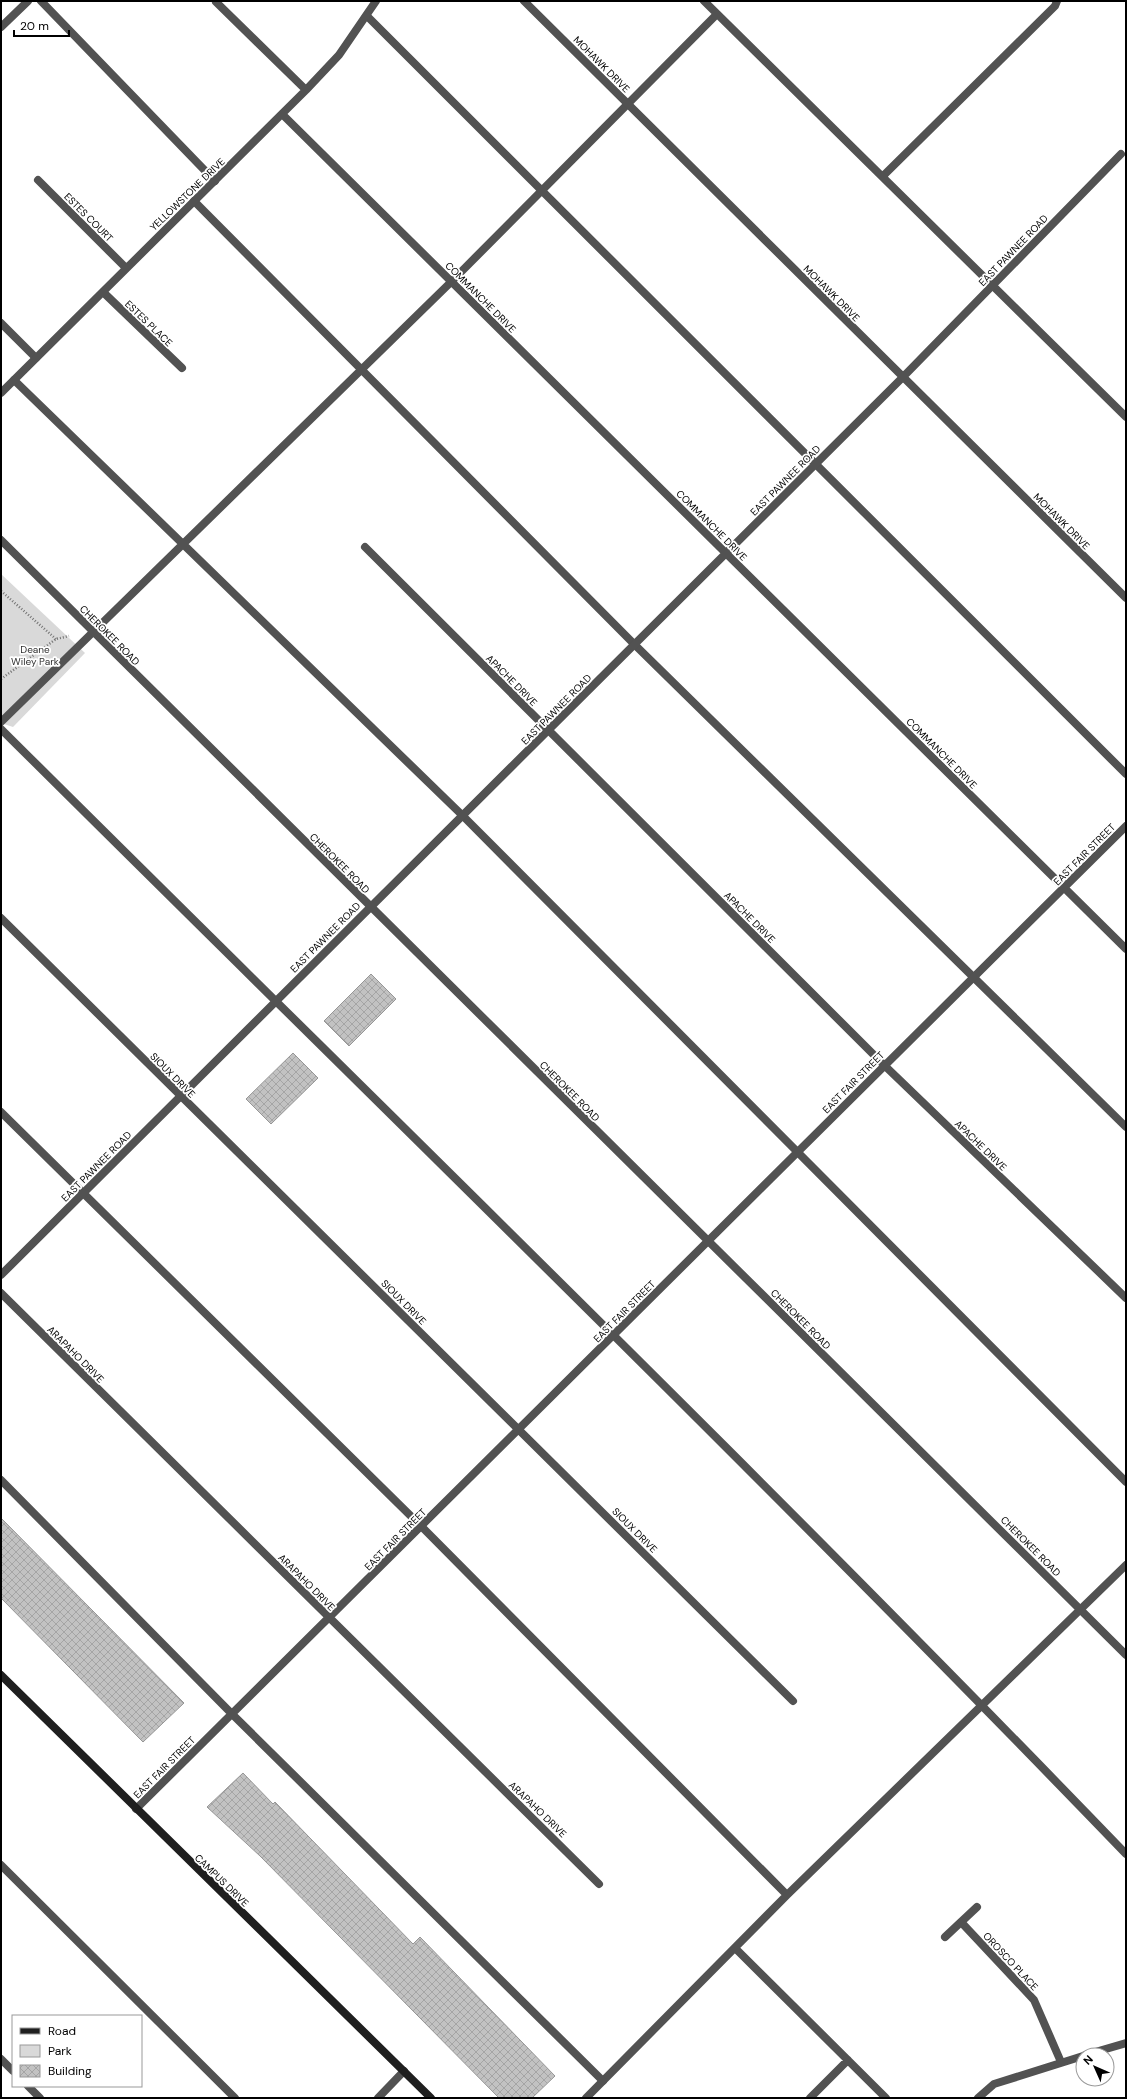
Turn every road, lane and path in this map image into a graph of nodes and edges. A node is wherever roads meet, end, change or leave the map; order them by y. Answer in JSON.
{"nodes":[{"id":1,"x":28,"y":1,"type":"edge"},
{"id":2,"x":41,"y":1,"type":"edge"},
{"id":3,"x":376,"y":1,"type":"edge"},
{"id":4,"x":524,"y":1,"type":"edge"},
{"id":5,"x":704,"y":1,"type":"edge"},
{"id":6,"x":1057,"y":1,"type":"edge"},
{"id":7,"x":216,"y":2,"type":"edge"},
{"id":8,"x":717,"y":14,"type":"junction"},
{"id":9,"x":366,"y":16,"type":"junction"},
{"id":10,"x":1,"y":27,"type":"edge"},
{"id":11,"x":306,"y":90,"type":"junction"},
{"id":12,"x":628,"y":104,"type":"junction"},
{"id":13,"x":283,"y":115,"type":"junction"},
{"id":14,"x":1121,"y":154,"type":"dead end"},
{"id":15,"x":882,"y":176,"type":"junction"},
{"id":16,"x":38,"y":180,"type":"dead end"},
{"id":17,"x":215,"y":182,"type":"junction"},
{"id":18,"x":541,"y":191,"type":"junction"},
{"id":19,"x":194,"y":201,"type":"junction"},
{"id":20,"x":126,"y":268,"type":"junction"},
{"id":21,"x":451,"y":282,"type":"junction"},
{"id":22,"x":994,"y":284,"type":"junction"},
{"id":23,"x":103,"y":292,"type":"junction"},
{"id":24,"x":1,"y":323,"type":"edge"},
{"id":25,"x":36,"y":358,"type":"junction"},
{"id":26,"x":182,"y":368,"type":"dead end"},
{"id":27,"x":361,"y":370,"type":"junction"},
{"id":28,"x":903,"y":377,"type":"junction"},
{"id":29,"x":14,"y":380,"type":"junction"},
{"id":30,"x":1,"y":392,"type":"edge"},
{"id":31,"x":1126,"y":417,"type":"edge"},
{"id":32,"x":815,"y":465,"type":"junction"},
{"id":33,"x":1,"y":540,"type":"edge"},
{"id":34,"x":182,"y":544,"type":"junction"},
{"id":35,"x":365,"y":547,"type":"dead end"},
{"id":36,"x":726,"y":553,"type":"junction"},
{"id":37,"x":1,"y":591,"type":"edge"},
{"id":38,"x":1126,"y":598,"type":"edge"},
{"id":39,"x":93,"y":632,"type":"junction"},
{"id":40,"x":634,"y":644,"type":"junction"},
{"id":41,"x":1,"y":678,"type":"edge"},
{"id":42,"x":1,"y":722,"type":"edge"},
{"id":43,"x":1,"y":729,"type":"edge"},
{"id":44,"x":548,"y":730,"type":"junction"},
{"id":45,"x":1126,"y":774,"type":"edge"},
{"id":46,"x":462,"y":815,"type":"junction"},
{"id":47,"x":1126,"y":826,"type":"edge"},
{"id":48,"x":1064,"y":887,"type":"junction"},
{"id":49,"x":370,"y":906,"type":"junction"},
{"id":50,"x":1,"y":918,"type":"edge"},
{"id":51,"x":1126,"y":949,"type":"edge"},
{"id":52,"x":973,"y":977,"type":"junction"},
{"id":53,"x":275,"y":1001,"type":"junction"},
{"id":54,"x":884,"y":1065,"type":"junction"},
{"id":55,"x":180,"y":1095,"type":"junction"},
{"id":56,"x":1,"y":1112,"type":"edge"},
{"id":57,"x":1126,"y":1127,"type":"edge"},
{"id":58,"x":798,"y":1151,"type":"junction"},
{"id":59,"x":82,"y":1194,"type":"junction"},
{"id":60,"x":707,"y":1241,"type":"junction"},
{"id":61,"x":1,"y":1275,"type":"edge"},
{"id":62,"x":1,"y":1293,"type":"edge"},
{"id":63,"x":1126,"y":1298,"type":"edge"},
{"id":64,"x":614,"y":1335,"type":"junction"},
{"id":65,"x":520,"y":1430,"type":"junction"},
{"id":66,"x":1,"y":1480,"type":"edge"},
{"id":67,"x":1126,"y":1482,"type":"edge"},
{"id":68,"x":422,"y":1527,"type":"junction"},
{"id":69,"x":1126,"y":1565,"type":"edge"},
{"id":70,"x":1081,"y":1610,"type":"junction"},
{"id":71,"x":329,"y":1619,"type":"junction"},
{"id":72,"x":1126,"y":1655,"type":"edge"},
{"id":73,"x":1,"y":1675,"type":"edge"},
{"id":74,"x":793,"y":1701,"type":"dead end"},
{"id":75,"x":982,"y":1705,"type":"junction"},
{"id":76,"x":232,"y":1714,"type":"junction"},
{"id":77,"x":136,"y":1809,"type":"junction"},
{"id":78,"x":1126,"y":1854,"type":"edge"},
{"id":79,"x":1,"y":1865,"type":"edge"},
{"id":80,"x":599,"y":1884,"type":"dead end"},
{"id":81,"x":787,"y":1894,"type":"junction"},
{"id":82,"x":977,"y":1907,"type":"dead end"},
{"id":83,"x":960,"y":1922,"type":"junction"},
{"id":84,"x":944,"y":1937,"type":"dead end"},
{"id":85,"x":735,"y":1948,"type":"junction"},
{"id":86,"x":1126,"y":2043,"type":"edge"},
{"id":87,"x":1112,"y":2047,"type":"edge"},
{"id":88,"x":1075,"y":2058,"type":"edge"},
{"id":89,"x":1,"y":2059,"type":"edge"},
{"id":90,"x":848,"y":2060,"type":"junction"},
{"id":91,"x":1061,"y":2062,"type":"junction"},
{"id":92,"x":12,"y":2070,"type":"edge"},
{"id":93,"x":404,"y":2071,"type":"junction"},
{"id":94,"x":604,"y":2081,"type":"junction"},
{"id":95,"x":29,"y":2087,"type":"edge"},
{"id":96,"x":40,"y":2098,"type":"edge"},
{"id":97,"x":235,"y":2098,"type":"edge"},
{"id":98,"x":378,"y":2098,"type":"edge"},
{"id":99,"x":430,"y":2098,"type":"edge"},
{"id":100,"x":586,"y":2098,"type":"edge"},
{"id":101,"x":810,"y":2098,"type":"edge"},
{"id":102,"x":886,"y":2098,"type":"edge"},
{"id":103,"x":978,"y":2098,"type":"edge"}],
"edges":[{"from":1,"to":10,"type":"street"},
{"from":2,"to":17,"type":"street"},
{"from":3,"to":9,"type":"street","name":"YELLOWSTONE DRIVE"},
{"from":4,"to":12,"type":"street","name":"MOHAWK DRIVE"},
{"from":5,"to":8,"type":"street"},
{"from":6,"to":15,"type":"street"},
{"from":7,"to":11,"type":"street"},
{"from":8,"to":12,"type":"street"},
{"from":8,"to":15,"type":"street"},
{"from":9,"to":11,"type":"street","name":"YELLOWSTONE DRIVE"},
{"from":9,"to":18,"type":"street"},
{"from":11,"to":13,"type":"street","name":"YELLOWSTONE DRIVE"},
{"from":12,"to":18,"type":"street"},
{"from":12,"to":28,"type":"street","name":"MOHAWK DRIVE"},
{"from":13,"to":17,"type":"street","name":"YELLOWSTONE DRIVE"},
{"from":13,"to":21,"type":"street","name":"COMMANCHE DRIVE"},
{"from":14,"to":22,"type":"street","name":"EAST PAWNEE ROAD"},
{"from":15,"to":22,"type":"street"},
{"from":16,"to":20,"type":"street","name":"ESTES COURT"},
{"from":17,"to":19,"type":"street","name":"YELLOWSTONE DRIVE"},
{"from":18,"to":21,"type":"street"},
{"from":18,"to":32,"type":"street"},
{"from":19,"to":20,"type":"street","name":"YELLOWSTONE DRIVE"},
{"from":19,"to":27,"type":"street"},
{"from":20,"to":23,"type":"street","name":"YELLOWSTONE DRIVE"},
{"from":21,"to":27,"type":"street"},
{"from":21,"to":36,"type":"street","name":"COMMANCHE DRIVE"},
{"from":22,"to":28,"type":"street","name":"EAST PAWNEE ROAD"},
{"from":22,"to":31,"type":"street"},
{"from":23,"to":25,"type":"street","name":"YELLOWSTONE DRIVE"},
{"from":23,"to":26,"type":"street","name":"ESTES PLACE"},
{"from":24,"to":25,"type":"street"},
{"from":25,"to":29,"type":"street","name":"YELLOWSTONE DRIVE"},
{"from":27,"to":34,"type":"street"},
{"from":27,"to":40,"type":"street"},
{"from":28,"to":32,"type":"street","name":"EAST PAWNEE ROAD"},
{"from":28,"to":38,"type":"street","name":"MOHAWK DRIVE"},
{"from":29,"to":30,"type":"street","name":"YELLOWSTONE DRIVE"},
{"from":29,"to":34,"type":"street"},
{"from":32,"to":36,"type":"street","name":"EAST PAWNEE ROAD"},
{"from":32,"to":45,"type":"street"},
{"from":33,"to":39,"type":"street","name":"CHEROKEE ROAD"},
{"from":34,"to":39,"type":"street"},
{"from":34,"to":46,"type":"street"},
{"from":35,"to":44,"type":"street","name":"APACHE DRIVE"},
{"from":36,"to":40,"type":"street","name":"EAST PAWNEE ROAD"},
{"from":36,"to":48,"type":"street","name":"COMMANCHE DRIVE"},
{"from":37,"to":41,"type":"path"},
{"from":39,"to":42,"type":"street"},
{"from":39,"to":49,"type":"street","name":"CHEROKEE ROAD"},
{"from":40,"to":44,"type":"street","name":"EAST PAWNEE ROAD"},
{"from":40,"to":52,"type":"street"},
{"from":43,"to":53,"type":"street"},
{"from":44,"to":46,"type":"street","name":"EAST PAWNEE ROAD"},
{"from":44,"to":54,"type":"street","name":"APACHE DRIVE"},
{"from":46,"to":49,"type":"street","name":"EAST PAWNEE ROAD"},
{"from":46,"to":58,"type":"street"},
{"from":47,"to":48,"type":"street","name":"EAST FAIR STREET"},
{"from":48,"to":51,"type":"street","name":"COMMANCHE DRIVE"},
{"from":48,"to":52,"type":"street","name":"EAST FAIR STREET"},
{"from":49,"to":53,"type":"street","name":"EAST PAWNEE ROAD"},
{"from":49,"to":60,"type":"street","name":"CHEROKEE ROAD"},
{"from":50,"to":55,"type":"street","name":"SIOUX DRIVE"},
{"from":52,"to":54,"type":"street","name":"EAST FAIR STREET"},
{"from":52,"to":57,"type":"street"},
{"from":53,"to":55,"type":"street","name":"EAST PAWNEE ROAD"},
{"from":53,"to":64,"type":"street"},
{"from":54,"to":58,"type":"street","name":"EAST FAIR STREET"},
{"from":54,"to":63,"type":"street","name":"APACHE DRIVE"},
{"from":55,"to":59,"type":"street","name":"EAST PAWNEE ROAD"},
{"from":55,"to":65,"type":"street","name":"SIOUX DRIVE"},
{"from":56,"to":59,"type":"street"},
{"from":58,"to":60,"type":"street","name":"EAST FAIR STREET"},
{"from":58,"to":67,"type":"street"},
{"from":59,"to":61,"type":"street","name":"EAST PAWNEE ROAD"},
{"from":59,"to":68,"type":"street"},
{"from":60,"to":64,"type":"street","name":"EAST FAIR STREET"},
{"from":60,"to":70,"type":"street","name":"CHEROKEE ROAD"},
{"from":62,"to":71,"type":"street","name":"ARAPAHO DRIVE"},
{"from":64,"to":65,"type":"street","name":"EAST FAIR STREET"},
{"from":64,"to":75,"type":"street"},
{"from":65,"to":68,"type":"street","name":"EAST FAIR STREET"},
{"from":65,"to":74,"type":"street","name":"SIOUX DRIVE"},
{"from":66,"to":76,"type":"street"},
{"from":68,"to":71,"type":"street","name":"EAST FAIR STREET"},
{"from":68,"to":81,"type":"street"},
{"from":69,"to":70,"type":"street"},
{"from":70,"to":72,"type":"street","name":"CHEROKEE ROAD"},
{"from":70,"to":75,"type":"street"},
{"from":71,"to":76,"type":"street","name":"EAST FAIR STREET"},
{"from":71,"to":80,"type":"street","name":"ARAPAHO DRIVE"},
{"from":73,"to":77,"type":"main road","name":"CAMPUS DRIVE"},
{"from":75,"to":78,"type":"street"},
{"from":75,"to":81,"type":"street"},
{"from":76,"to":77,"type":"street","name":"EAST FAIR STREET"},
{"from":76,"to":94,"type":"street"},
{"from":77,"to":93,"type":"main road","name":"CAMPUS DRIVE"},
{"from":79,"to":97,"type":"street"},
{"from":81,"to":85,"type":"street"},
{"from":82,"to":83,"type":"street"},
{"from":83,"to":84,"type":"street"},
{"from":83,"to":91,"type":"street","name":"OROSCO PLACE"},
{"from":85,"to":90,"type":"street"},
{"from":85,"to":94,"type":"street"},
{"from":86,"to":87,"type":"street"},
{"from":88,"to":91,"type":"street"},
{"from":89,"to":92,"type":"street"},
{"from":90,"to":101,"type":"street"},
{"from":90,"to":102,"type":"street"},
{"from":91,"to":103,"type":"street"},
{"from":93,"to":98,"type":"street"},
{"from":93,"to":99,"type":"main road","name":"CAMPUS DRIVE"},
{"from":94,"to":100,"type":"street"},
{"from":95,"to":96,"type":"street"}]}
